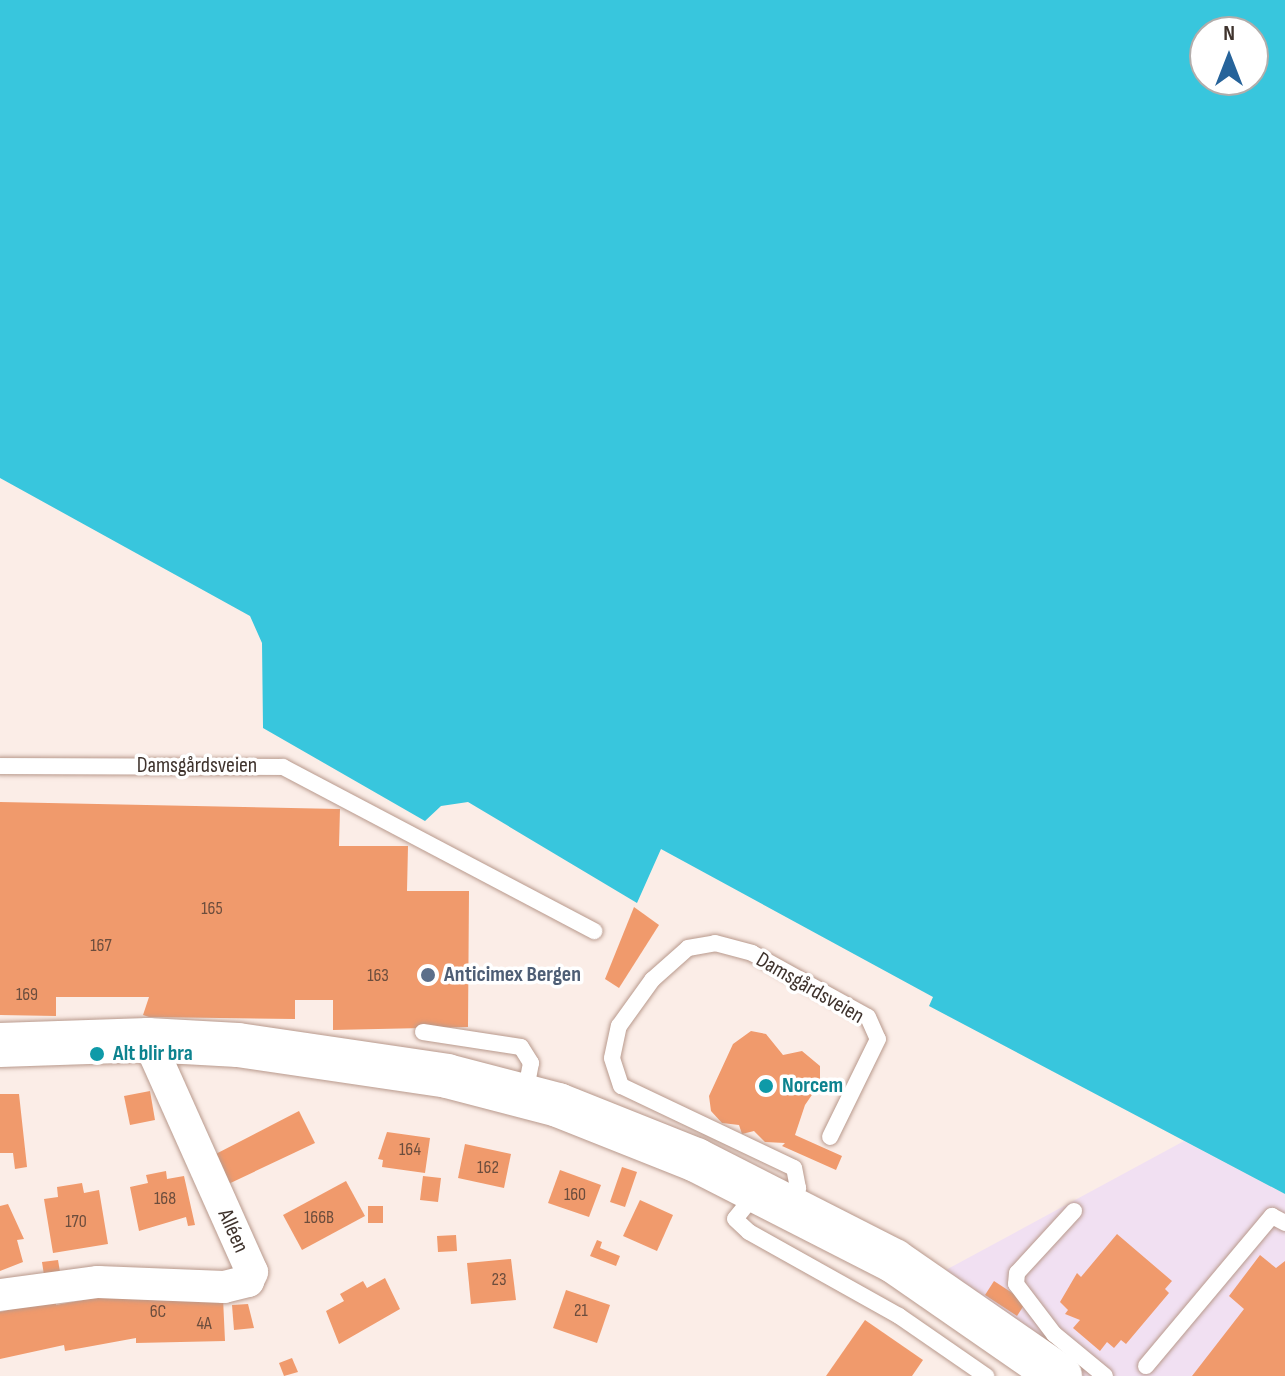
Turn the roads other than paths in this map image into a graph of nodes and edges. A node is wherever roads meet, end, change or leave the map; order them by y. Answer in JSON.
{"nodes":[{"id":1,"x":0,"y":766,"type":"edge"},
{"id":2,"x":594,"y":931,"type":"dead end"},
{"id":3,"x":423,"y":1032,"type":"dead end"},
{"id":4,"x":148,"y":1040,"type":"junction"},
{"id":5,"x":0,"y":1045,"type":"edge"},
{"id":6,"x":525,"y":1096,"type":"junction"},
{"id":7,"x":830,"y":1137,"type":"dead end"},
{"id":8,"x":773,"y":1198,"type":"junction"},
{"id":9,"x":1074,"y":1211,"type":"dead end"},
{"id":10,"x":1285,"y":1223,"type":"edge"},
{"id":11,"x":0,"y":1295,"type":"edge"},
{"id":12,"x":1146,"y":1366,"type":"dead end"},
{"id":13,"x":986,"y":1376,"type":"edge"},
{"id":14,"x":1060,"y":1376,"type":"edge"},
{"id":15,"x":1105,"y":1376,"type":"edge"}],
"edges":[{"from":1,"to":2,"type":"lane","name":"Damsgårdsveien"},
{"from":3,"to":6,"type":"lane"},
{"from":4,"to":5,"type":"street"},
{"from":4,"to":6,"type":"street"},
{"from":4,"to":11,"type":"street","name":"Alléen"},
{"from":6,"to":8,"type":"street"},
{"from":7,"to":8,"type":"lane","name":"Damsgårdsveien"},
{"from":8,"to":13,"type":"lane","name":"Damsgårdsveien"},
{"from":8,"to":14,"type":"street"},
{"from":9,"to":15,"type":"lane"},
{"from":10,"to":12,"type":"lane"}]}
